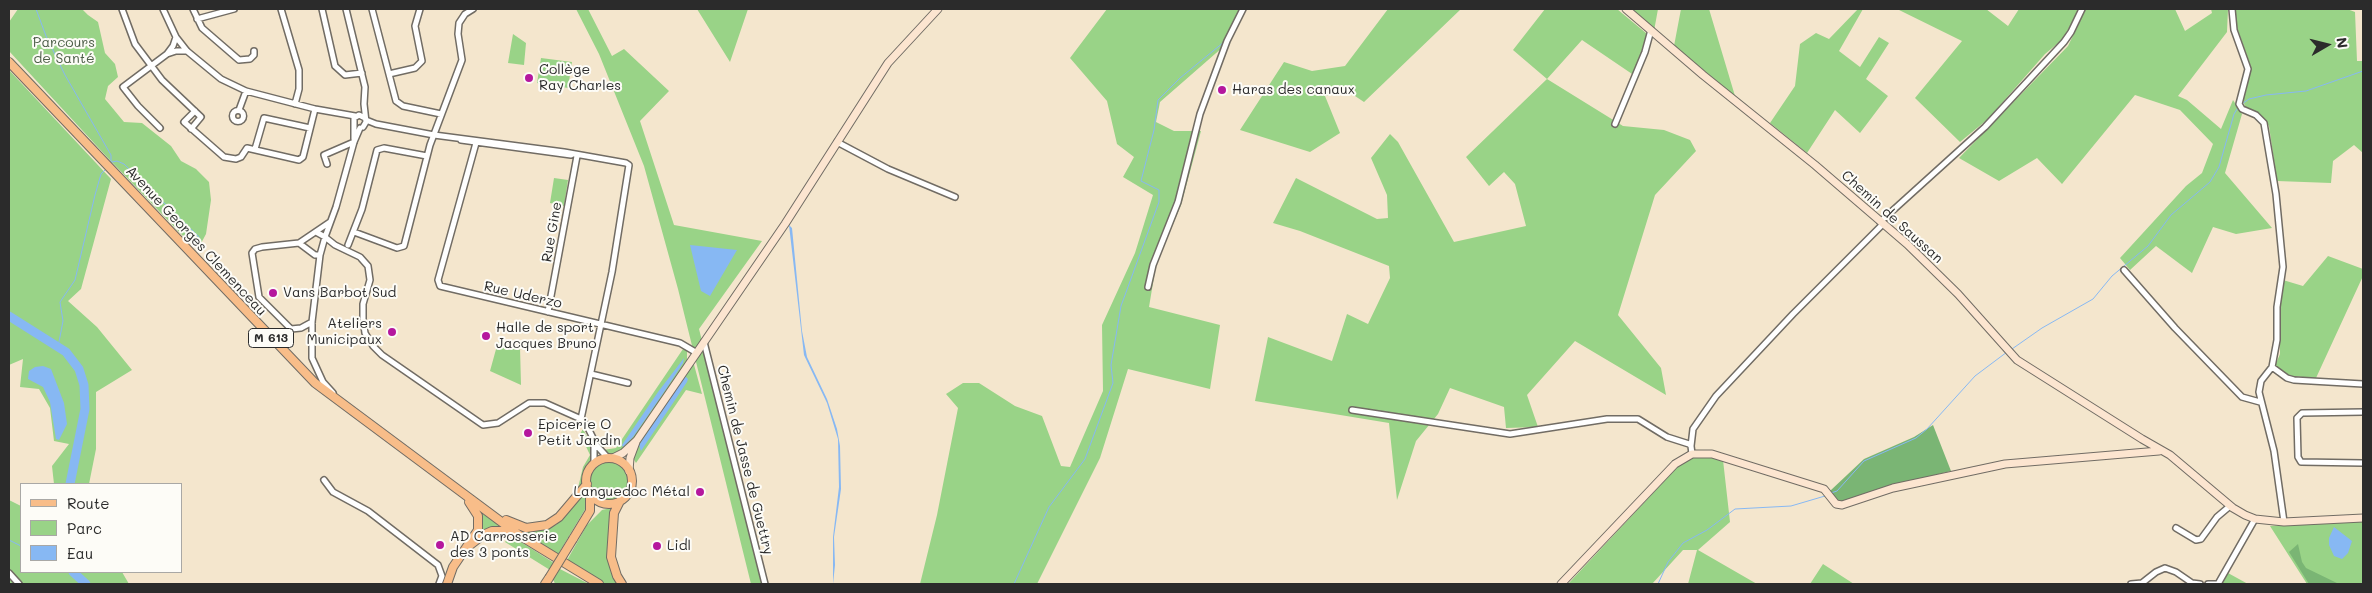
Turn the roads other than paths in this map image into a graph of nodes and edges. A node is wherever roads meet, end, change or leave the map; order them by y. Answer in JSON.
{"nodes":[{"id":1,"x":122,"y":9,"type":"edge"},
{"id":2,"x":163,"y":9,"type":"edge"},
{"id":3,"x":192,"y":9,"type":"edge"},
{"id":4,"x":234,"y":9,"type":"edge"},
{"id":5,"x":281,"y":9,"type":"edge"},
{"id":6,"x":322,"y":9,"type":"edge"},
{"id":7,"x":346,"y":9,"type":"edge"},
{"id":8,"x":372,"y":9,"type":"edge"},
{"id":9,"x":420,"y":9,"type":"edge"},
{"id":10,"x":473,"y":9,"type":"edge"},
{"id":11,"x":938,"y":9,"type":"edge"},
{"id":12,"x":1243,"y":9,"type":"edge"},
{"id":13,"x":2082,"y":9,"type":"edge"},
{"id":14,"x":2232,"y":9,"type":"edge"},
{"id":15,"x":1629,"y":10,"type":"edge"},
{"id":16,"x":197,"y":19,"type":"junction"},
{"id":17,"x":1651,"y":30,"type":"junction"},
{"id":18,"x":176,"y":37,"type":"junction"},
{"id":19,"x":187,"y":51,"type":"junction"},
{"id":20,"x":254,"y":51,"type":"dead end"},
{"id":21,"x":167,"y":54,"type":"junction"},
{"id":22,"x":9,"y":62,"type":"edge"},
{"id":23,"x":151,"y":66,"type":"junction"},
{"id":24,"x":362,"y":73,"type":"junction"},
{"id":25,"x":389,"y":74,"type":"junction"},
{"id":26,"x":246,"y":91,"type":"junction"},
{"id":27,"x":295,"y":104,"type":"junction"},
{"id":28,"x":364,"y":104,"type":"junction"},
{"id":29,"x":239,"y":110,"type":"dead end"},
{"id":30,"x":315,"y":110,"type":"junction"},
{"id":31,"x":195,"y":111,"type":"junction"},
{"id":32,"x":441,"y":114,"type":"junction"},
{"id":33,"x":344,"y":116,"type":"junction"},
{"id":34,"x":356,"y":116,"type":"junction"},
{"id":35,"x":365,"y":119,"type":"junction"},
{"id":36,"x":353,"y":123,"type":"junction"},
{"id":37,"x":376,"y":124,"type":"junction"},
{"id":38,"x":1615,"y":124,"type":"dead end"},
{"id":39,"x":160,"y":128,"type":"dead end"},
{"id":40,"x":310,"y":128,"type":"junction"},
{"id":41,"x":362,"y":128,"type":"junction"},
{"id":42,"x":191,"y":129,"type":"junction"},
{"id":43,"x":434,"y":134,"type":"junction"},
{"id":44,"x":455,"y":138,"type":"junction"},
{"id":45,"x":354,"y":142,"type":"junction"},
{"id":46,"x":837,"y":142,"type":"junction"},
{"id":47,"x":476,"y":143,"type":"junction"},
{"id":48,"x":255,"y":150,"type":"junction"},
{"id":49,"x":427,"y":156,"type":"junction"},
{"id":50,"x":575,"y":156,"type":"junction"},
{"id":51,"x":328,"y":164,"type":"dead end"},
{"id":52,"x":955,"y":197,"type":"dead end"},
{"id":53,"x":330,"y":222,"type":"junction"},
{"id":54,"x":1881,"y":223,"type":"junction"},
{"id":55,"x":316,"y":232,"type":"junction"},
{"id":56,"x":354,"y":232,"type":"junction"},
{"id":57,"x":325,"y":237,"type":"junction"},
{"id":58,"x":299,"y":242,"type":"junction"},
{"id":59,"x":348,"y":245,"type":"dead end"},
{"id":60,"x":320,"y":256,"type":"junction"},
{"id":61,"x":2124,"y":270,"type":"dead end"},
{"id":62,"x":1148,"y":288,"type":"dead end"},
{"id":63,"x":548,"y":312,"type":"junction"},
{"id":64,"x":312,"y":322,"type":"junction"},
{"id":65,"x":601,"y":325,"type":"junction"},
{"id":66,"x":704,"y":342,"type":"junction"},
{"id":67,"x":697,"y":353,"type":"junction"},
{"id":68,"x":2272,"y":368,"type":"junction"},
{"id":69,"x":591,"y":374,"type":"junction"},
{"id":70,"x":628,"y":383,"type":"dead end"},
{"id":71,"x":2363,"y":384,"type":"edge"},
{"id":72,"x":2260,"y":402,"type":"junction"},
{"id":73,"x":342,"y":404,"type":"junction"},
{"id":74,"x":1352,"y":410,"type":"dead end"},
{"id":75,"x":2363,"y":412,"type":"edge"},
{"id":76,"x":581,"y":419,"type":"junction"},
{"id":77,"x":594,"y":440,"type":"junction"},
{"id":78,"x":637,"y":440,"type":"junction"},
{"id":79,"x":2142,"y":440,"type":"junction"},
{"id":80,"x":1692,"y":450,"type":"junction"},
{"id":81,"x":2144,"y":451,"type":"junction"},
{"id":82,"x":2163,"y":452,"type":"junction"},
{"id":83,"x":610,"y":458,"type":"junction"},
{"id":84,"x":594,"y":463,"type":"junction"},
{"id":85,"x":2363,"y":463,"type":"edge"},
{"id":86,"x":629,"y":471,"type":"junction"},
{"id":87,"x":324,"y":480,"type":"dead end"},
{"id":88,"x":448,"y":483,"type":"junction"},
{"id":89,"x":586,"y":484,"type":"junction"},
{"id":90,"x":590,"y":493,"type":"junction"},
{"id":91,"x":620,"y":500,"type":"junction"},
{"id":92,"x":609,"y":503,"type":"junction"},
{"id":93,"x":2230,"y":506,"type":"junction"},
{"id":94,"x":2363,"y":518,"type":"edge"},
{"id":95,"x":2257,"y":519,"type":"junction"},
{"id":96,"x":585,"y":520,"type":"junction"},
{"id":97,"x":2284,"y":522,"type":"junction"},
{"id":98,"x":2176,"y":528,"type":"dead end"},
{"id":99,"x":466,"y":548,"type":"junction"},
{"id":100,"x":9,"y":574,"type":"edge"},
{"id":101,"x":586,"y":576,"type":"junction"},
{"id":102,"x":547,"y":581,"type":"edge"},
{"id":103,"x":19,"y":584,"type":"edge"},
{"id":104,"x":440,"y":584,"type":"edge"},
{"id":105,"x":447,"y":584,"type":"edge"},
{"id":106,"x":599,"y":584,"type":"edge"},
{"id":107,"x":622,"y":584,"type":"edge"},
{"id":108,"x":765,"y":584,"type":"edge"},
{"id":109,"x":1561,"y":584,"type":"edge"},
{"id":110,"x":2131,"y":584,"type":"edge"},
{"id":111,"x":2200,"y":584,"type":"edge"},
{"id":112,"x":2208,"y":584,"type":"edge"},
{"id":113,"x":2218,"y":584,"type":"edge"}],
"edges":[{"from":1,"to":23,"type":"street"},
{"from":2,"to":18,"type":"street"},
{"from":3,"to":16,"type":"street"},
{"from":4,"to":16,"type":"street"},
{"from":5,"to":27,"type":"street"},
{"from":6,"to":24,"type":"street"},
{"from":7,"to":24,"type":"street"},
{"from":8,"to":25,"type":"street"},
{"from":9,"to":25,"type":"street"},
{"from":10,"to":32,"type":"street"},
{"from":11,"to":46,"type":"street"},
{"from":12,"to":62,"type":"street"},
{"from":13,"to":54,"type":"street"},
{"from":14,"to":68,"type":"street"},
{"from":15,"to":17,"type":"street","name":"Chemin de Saussan"},
{"from":16,"to":20,"type":"street"},
{"from":17,"to":38,"type":"street"},
{"from":17,"to":54,"type":"street","name":"Chemin de Saussan"},
{"from":18,"to":19,"type":"street"},
{"from":18,"to":21,"type":"street"},
{"from":19,"to":21,"type":"street"},
{"from":19,"to":26,"type":"street"},
{"from":21,"to":23,"type":"street"},
{"from":22,"to":73,"type":"main road","name":"Avenue Georges Clemenceau","number":"M 613"},
{"from":23,"to":31,"type":"street"},
{"from":23,"to":39,"type":"street"},
{"from":24,"to":28,"type":"street"},
{"from":25,"to":32,"type":"street"},
{"from":26,"to":27,"type":"street"},
{"from":26,"to":29,"type":"street"},
{"from":27,"to":30,"type":"street"},
{"from":28,"to":34,"type":"street"},
{"from":28,"to":35,"type":"street"},
{"from":30,"to":33,"type":"street"},
{"from":30,"to":40,"type":"street"},
{"from":31,"to":42,"type":"street"},
{"from":31,"to":42,"type":"street"},
{"from":32,"to":43,"type":"street"},
{"from":33,"to":34,"type":"street"},
{"from":33,"to":36,"type":"street"},
{"from":34,"to":35,"type":"street"},
{"from":34,"to":36,"type":"street"},
{"from":35,"to":37,"type":"street"},
{"from":35,"to":41,"type":"street"},
{"from":36,"to":41,"type":"street"},
{"from":36,"to":45,"type":"street"},
{"from":37,"to":41,"type":"street"},
{"from":37,"to":43,"type":"street"},
{"from":40,"to":48,"type":"street"},
{"from":40,"to":48,"type":"street"},
{"from":41,"to":45,"type":"street"},
{"from":42,"to":48,"type":"street"},
{"from":43,"to":44,"type":"street"},
{"from":43,"to":49,"type":"street"},
{"from":44,"to":47,"type":"street"},
{"from":44,"to":50,"type":"street"},
{"from":45,"to":51,"type":"street"},
{"from":45,"to":53,"type":"street"},
{"from":46,"to":52,"type":"street"},
{"from":46,"to":66,"type":"street"},
{"from":47,"to":50,"type":"street"},
{"from":47,"to":63,"type":"street","name":"Rue Uderzo"},
{"from":49,"to":56,"type":"street"},
{"from":49,"to":56,"type":"street"},
{"from":50,"to":63,"type":"street","name":"Rue Gine"},
{"from":50,"to":65,"type":"street"},
{"from":53,"to":55,"type":"street"},
{"from":53,"to":57,"type":"street"},
{"from":54,"to":79,"type":"street","name":"Chemin de Saussan"},
{"from":54,"to":80,"type":"street"},
{"from":55,"to":57,"type":"street"},
{"from":55,"to":58,"type":"street"},
{"from":56,"to":59,"type":"street"},
{"from":57,"to":60,"type":"street"},
{"from":57,"to":76,"type":"street"},
{"from":58,"to":60,"type":"street"},
{"from":58,"to":64,"type":"street"},
{"from":60,"to":64,"type":"street"},
{"from":61,"to":72,"type":"street"},
{"from":63,"to":65,"type":"street","name":"Rue Uderzo"},
{"from":64,"to":73,"type":"street"},
{"from":65,"to":67,"type":"street","name":"Rue Uderzo"},
{"from":65,"to":69,"type":"street"},
{"from":66,"to":67,"type":"street"},
{"from":66,"to":108,"type":"street","name":"Chemin de Jasse de Guettry"},
{"from":67,"to":78,"type":"street"},
{"from":68,"to":71,"type":"street"},
{"from":68,"to":72,"type":"street"},
{"from":69,"to":70,"type":"street"},
{"from":69,"to":76,"type":"street"},
{"from":72,"to":97,"type":"street"},
{"from":73,"to":88,"type":"main road","name":"Avenue Georges Clemenceau","number":"M 613"},
{"from":74,"to":80,"type":"street"},
{"from":75,"to":85,"type":"street"},
{"from":76,"to":77,"type":"street"},
{"from":77,"to":83,"type":"street"},
{"from":77,"to":84,"type":"street"},
{"from":78,"to":83,"type":"street"},
{"from":78,"to":86,"type":"street"},
{"from":79,"to":81,"type":"street"},
{"from":79,"to":82,"type":"street","name":"Chemin de Saussan"},
{"from":80,"to":81,"type":"street"},
{"from":80,"to":109,"type":"street"},
{"from":81,"to":82,"type":"street"},
{"from":82,"to":93,"type":"street","name":"Chemin de Saussan"},
{"from":83,"to":84,"type":"main road"},
{"from":83,"to":86,"type":"main road"},
{"from":84,"to":89,"type":"main road"},
{"from":86,"to":91,"type":"main road"},
{"from":87,"to":104,"type":"street"},
{"from":88,"to":89,"type":"main road","number":"M 613"},
{"from":88,"to":99,"type":"main road","number":"M 613"},
{"from":88,"to":101,"type":"main road","name":"Avenue Georges Clemenceau","number":"M 613"},
{"from":89,"to":90,"type":"main road"},
{"from":90,"to":92,"type":"main road"},
{"from":90,"to":96,"type":"main road"},
{"from":91,"to":92,"type":"main road"},
{"from":91,"to":107,"type":"main road"},
{"from":92,"to":96,"type":"main road"},
{"from":93,"to":95,"type":"street","name":"Chemin de Saussan"},
{"from":93,"to":98,"type":"street"},
{"from":94,"to":97,"type":"street"},
{"from":95,"to":97,"type":"street"},
{"from":95,"to":113,"type":"street"},
{"from":96,"to":102,"type":"main road","bridge":true},
{"from":99,"to":101,"type":"main road"},
{"from":99,"to":105,"type":"main road","number":"M 613"},
{"from":100,"to":103,"type":"street"},
{"from":101,"to":106,"type":"main road","name":"Avenue Georges Clemenceau","number":"M 613"},
{"from":110,"to":111,"type":"street"},
{"from":112,"to":113,"type":"street"}]}
